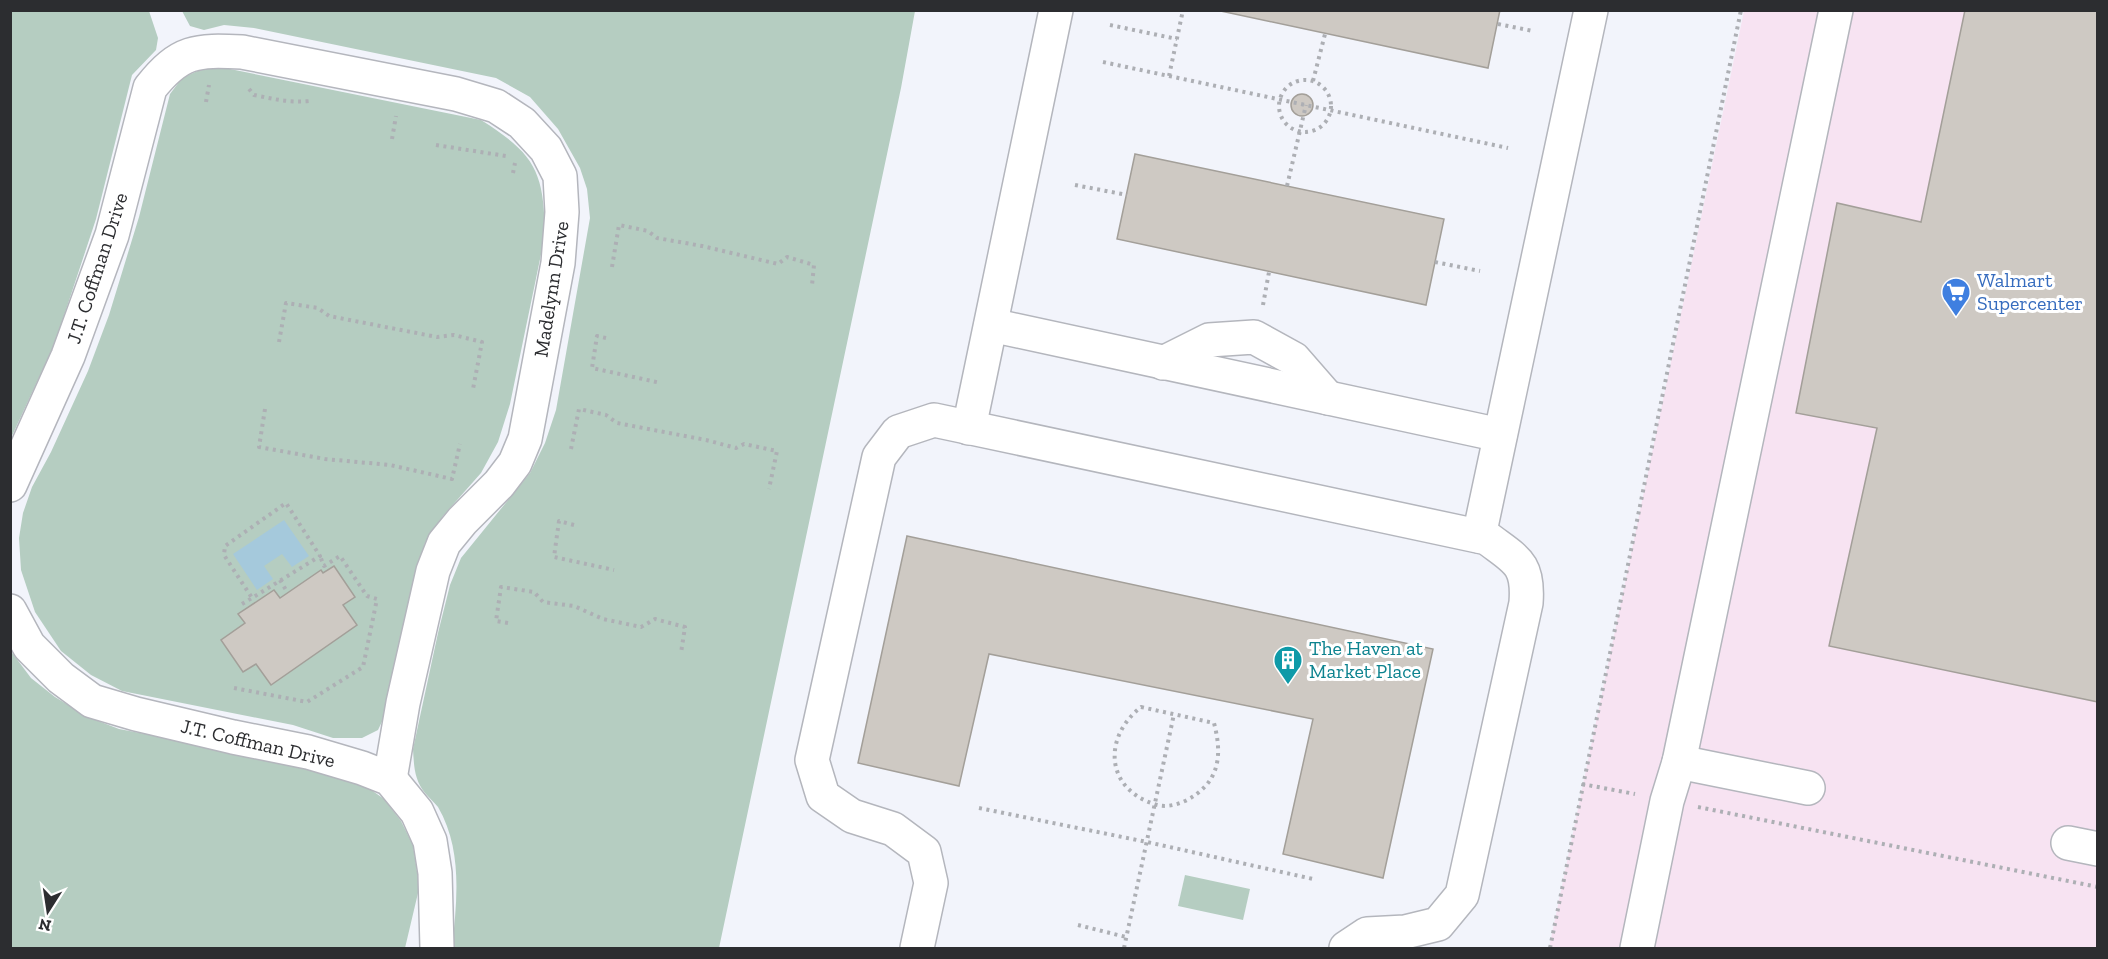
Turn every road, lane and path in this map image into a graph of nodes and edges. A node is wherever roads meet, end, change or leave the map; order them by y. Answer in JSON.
{"nodes":[{"id":1,"x":1056,"y":10,"type":"edge"},
{"id":2,"x":1183,"y":10,"type":"edge"},
{"id":3,"x":1591,"y":10,"type":"edge"},
{"id":4,"x":1742,"y":10,"type":"edge"},
{"id":5,"x":1836,"y":10,"type":"edge"},
{"id":6,"x":1497,"y":24,"type":"dead end"},
{"id":7,"x":1110,"y":25,"type":"dead end"},
{"id":8,"x":1533,"y":31,"type":"dead end"},
{"id":9,"x":1325,"y":34,"type":"dead end"},
{"id":10,"x":1177,"y":39,"type":"junction"},
{"id":11,"x":184,"y":56,"type":"joint"},
{"id":12,"x":1103,"y":62,"type":"dead end"},
{"id":13,"x":1169,"y":76,"type":"junction"},
{"id":14,"x":1313,"y":81,"type":"junction"},
{"id":15,"x":1279,"y":100,"type":"junction"},
{"id":16,"x":1306,"y":105,"type":"junction"},
{"id":17,"x":1331,"y":111,"type":"junction"},
{"id":18,"x":1299,"y":132,"type":"junction"},
{"id":19,"x":436,"y":145,"type":"dead end"},
{"id":20,"x":1508,"y":148,"type":"dead end"},
{"id":21,"x":509,"y":156,"type":"dead end"},
{"id":22,"x":516,"y":157,"type":"dead end"},
{"id":23,"x":513,"y":173,"type":"dead end"},
{"id":24,"x":1075,"y":184,"type":"dead end"},
{"id":25,"x":1287,"y":186,"type":"dead end"},
{"id":26,"x":1126,"y":195,"type":"dead end"},
{"id":27,"x":1435,"y":262,"type":"dead end"},
{"id":28,"x":612,"y":267,"type":"dead end"},
{"id":29,"x":1480,"y":271,"type":"dead end"},
{"id":30,"x":1269,"y":272,"type":"dead end"},
{"id":31,"x":812,"y":285,"type":"dead end"},
{"id":32,"x":1262,"y":311,"type":"dead end"},
{"id":33,"x":991,"y":325,"type":"junction"},
{"id":34,"x":606,"y":338,"type":"dead end"},
{"id":35,"x":279,"y":342,"type":"dead end"},
{"id":36,"x":1163,"y":363,"type":"junction"},
{"id":37,"x":661,"y":383,"type":"dead end"},
{"id":38,"x":473,"y":389,"type":"dead end"},
{"id":39,"x":1328,"y":398,"type":"junction"},
{"id":40,"x":265,"y":409,"type":"dead end"},
{"id":41,"x":969,"y":428,"type":"junction"},
{"id":42,"x":1500,"y":435,"type":"junction"},
{"id":43,"x":460,"y":444,"type":"dead end"},
{"id":44,"x":572,"y":449,"type":"dead end"},
{"id":45,"x":10,"y":485,"type":"edge"},
{"id":46,"x":769,"y":489,"type":"dead end"},
{"id":47,"x":574,"y":525,"type":"dead end"},
{"id":48,"x":1479,"y":537,"type":"junction"},
{"id":49,"x":320,"y":556,"type":"junction"},
{"id":50,"x":614,"y":570,"type":"dead end"},
{"id":51,"x":280,"y":580,"type":"junction"},
{"id":52,"x":286,"y":590,"type":"dead end"},
{"id":53,"x":252,"y":598,"type":"junction"},
{"id":54,"x":242,"y":604,"type":"dead end"},
{"id":55,"x":10,"y":611,"type":"edge"},
{"id":56,"x":508,"y":623,"type":"dead end"},
{"id":57,"x":681,"y":653,"type":"dead end"},
{"id":58,"x":234,"y":688,"type":"dead end"},
{"id":59,"x":1174,"y":714,"type":"junction"},
{"id":60,"x":1679,"y":762,"type":"junction"},
{"id":61,"x":390,"y":779,"type":"junction"},
{"id":62,"x":1582,"y":784,"type":"junction"},
{"id":63,"x":1808,"y":788,"type":"dead end"},
{"id":64,"x":1642,"y":795,"type":"dead end"},
{"id":65,"x":1155,"y":805,"type":"junction"},
{"id":66,"x":979,"y":808,"type":"dead end"},
{"id":67,"x":1723,"y":812,"type":"dead end"},
{"id":68,"x":1147,"y":842,"type":"junction"},
{"id":69,"x":1313,"y":879,"type":"dead end"},
{"id":70,"x":2097,"y":887,"type":"edge"},
{"id":71,"x":1078,"y":926,"type":"dead end"},
{"id":72,"x":1126,"y":937,"type":"junction"},
{"id":73,"x":432,"y":940,"type":"edge"},
{"id":74,"x":917,"y":948,"type":"edge"},
{"id":75,"x":1124,"y":948,"type":"edge"},
{"id":76,"x":1346,"y":948,"type":"edge"},
{"id":77,"x":1550,"y":948,"type":"edge"},
{"id":78,"x":1637,"y":948,"type":"edge"}],
"edges":[{"from":1,"to":33,"type":"street"},
{"from":2,"to":10,"type":"path"},
{"from":3,"to":42,"type":"street"},
{"from":4,"to":62,"type":"path"},
{"from":5,"to":60,"type":"street"},
{"from":6,"to":8,"type":"path"},
{"from":7,"to":10,"type":"path"},
{"from":9,"to":14,"type":"path"},
{"from":10,"to":13,"type":"path"},
{"from":11,"to":45,"type":"street","name":"J.T. Coffman Drive"},
{"from":11,"to":61,"type":"street","name":"Madelynn Drive"},
{"from":12,"to":13,"type":"path"},
{"from":13,"to":15,"type":"path"},
{"from":14,"to":15,"type":"path"},
{"from":14,"to":17,"type":"path"},
{"from":15,"to":16,"type":"path"},
{"from":15,"to":18,"type":"path"},
{"from":16,"to":17,"type":"path"},
{"from":16,"to":18,"type":"path"},
{"from":17,"to":18,"type":"path"},
{"from":17,"to":20,"type":"path"},
{"from":18,"to":25,"type":"path"},
{"from":19,"to":21,"type":"path"},
{"from":22,"to":23,"type":"path"},
{"from":24,"to":26,"type":"path"},
{"from":27,"to":29,"type":"path"},
{"from":28,"to":31,"type":"path"},
{"from":30,"to":32,"type":"path"},
{"from":33,"to":36,"type":"street"},
{"from":33,"to":41,"type":"street"},
{"from":34,"to":37,"type":"path"},
{"from":35,"to":38,"type":"path"},
{"from":36,"to":39,"type":"street"},
{"from":36,"to":39,"type":"street"},
{"from":39,"to":42,"type":"street"},
{"from":40,"to":43,"type":"path"},
{"from":41,"to":48,"type":"street"},
{"from":41,"to":74,"type":"street"},
{"from":42,"to":48,"type":"street"},
{"from":44,"to":46,"type":"path"},
{"from":47,"to":50,"type":"path"},
{"from":48,"to":76,"type":"street"},
{"from":49,"to":51,"type":"path"},
{"from":49,"to":53,"type":"path"},
{"from":49,"to":58,"type":"path"},
{"from":51,"to":52,"type":"path"},
{"from":51,"to":53,"type":"path"},
{"from":53,"to":54,"type":"path"},
{"from":55,"to":61,"type":"street","name":"J.T. Coffman Drive"},
{"from":56,"to":57,"type":"path"},
{"from":59,"to":65,"type":"path"},
{"from":59,"to":65,"type":"path"},
{"from":59,"to":65,"type":"path"},
{"from":60,"to":63,"type":"street"},
{"from":60,"to":78,"type":"street"},
{"from":61,"to":73,"type":"street","name":"J.T. Coffman Drive"},
{"from":62,"to":64,"type":"path"},
{"from":62,"to":77,"type":"path"},
{"from":65,"to":68,"type":"path"},
{"from":66,"to":68,"type":"path"},
{"from":67,"to":70,"type":"path"},
{"from":68,"to":69,"type":"path"},
{"from":68,"to":72,"type":"path"},
{"from":71,"to":72,"type":"path"},
{"from":72,"to":75,"type":"path"}]}
